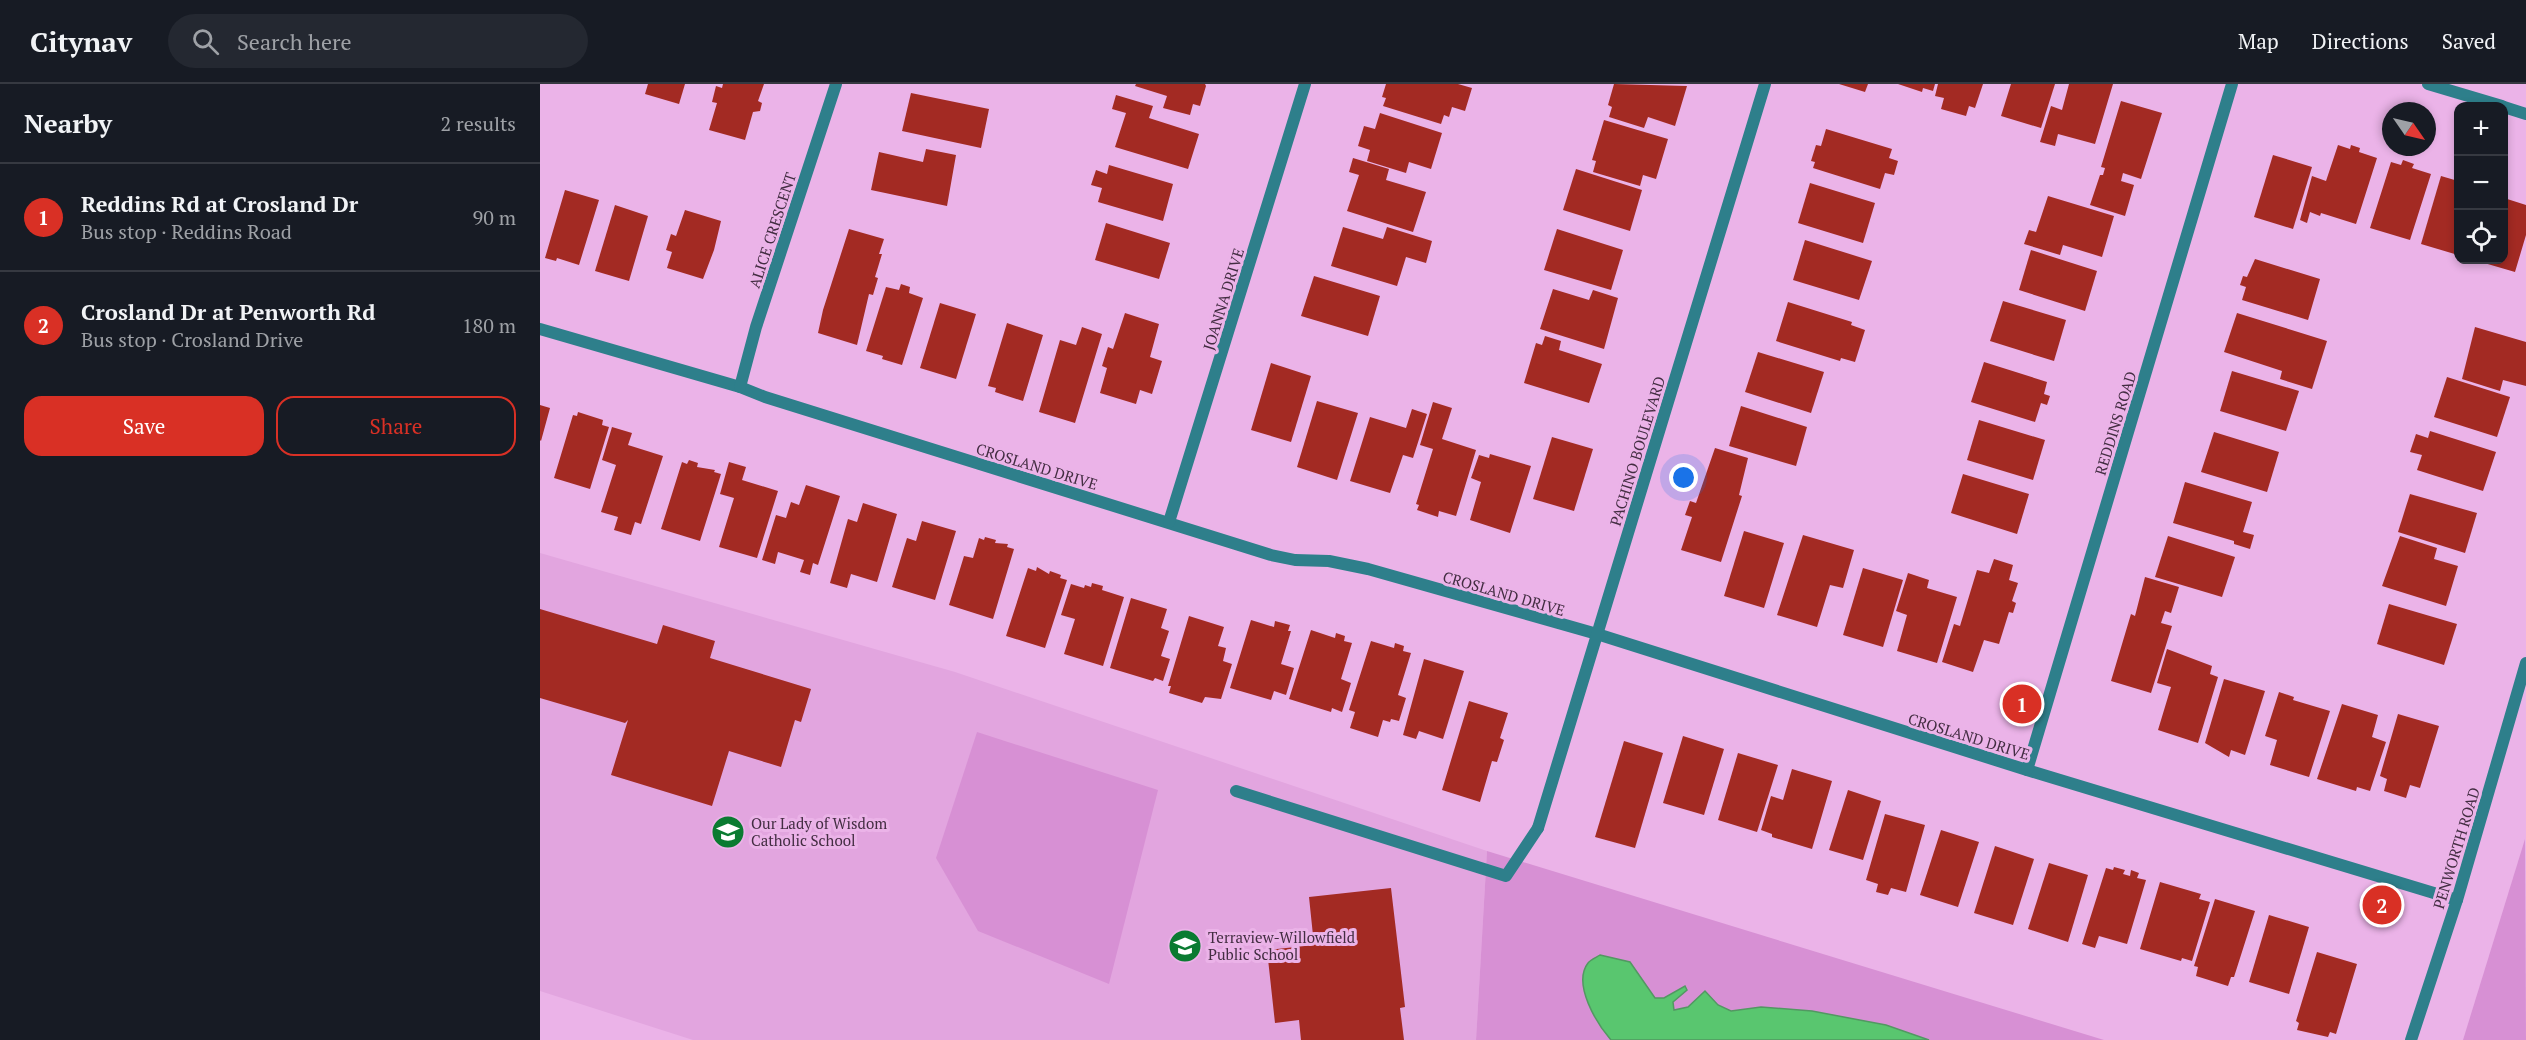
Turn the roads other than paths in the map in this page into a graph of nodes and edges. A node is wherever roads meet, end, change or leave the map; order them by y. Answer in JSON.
{"nodes":[{"id":1,"x":836,"y":84,"type":"edge"},
{"id":2,"x":1305,"y":84,"type":"edge"},
{"id":3,"x":1765,"y":84,"type":"edge"},
{"id":4,"x":2232,"y":84,"type":"edge"},
{"id":5,"x":2428,"y":84,"type":"edge"},
{"id":6,"x":2487,"y":102,"type":"edge"},
{"id":7,"x":2508,"y":109,"type":"edge"},
{"id":8,"x":2526,"y":114,"type":"edge"},
{"id":9,"x":540,"y":329,"type":"edge"},
{"id":10,"x":740,"y":387,"type":"junction"},
{"id":11,"x":1169,"y":522,"type":"junction"},
{"id":12,"x":1597,"y":634,"type":"junction"},
{"id":13,"x":2526,"y":663,"type":"edge"},
{"id":14,"x":2027,"y":770,"type":"junction"},
{"id":15,"x":1236,"y":791,"type":"dead end"},
{"id":16,"x":2457,"y":900,"type":"junction"},
{"id":17,"x":2411,"y":1040,"type":"edge"}],
"edges":[{"from":1,"to":10,"type":"street","name":"ALICE CRESCENT"},
{"from":2,"to":11,"type":"street","name":"JOANNA DRIVE"},
{"from":3,"to":12,"type":"street","name":"PACHINO BOULEVARD"},
{"from":4,"to":14,"type":"street","name":"REDDINS ROAD"},
{"from":5,"to":6,"type":"street"},
{"from":7,"to":8,"type":"street"},
{"from":9,"to":10,"type":"street","name":"CROSLAND DRIVE"},
{"from":10,"to":11,"type":"street","name":"CROSLAND DRIVE"},
{"from":11,"to":12,"type":"street","name":"CROSLAND DRIVE"},
{"from":12,"to":14,"type":"street","name":"CROSLAND DRIVE"},
{"from":12,"to":15,"type":"street","name":"PACHINO BOULEVARD"},
{"from":13,"to":16,"type":"street","name":"PENWORTH ROAD"},
{"from":14,"to":16,"type":"street","name":"CROSLAND DRIVE"},
{"from":16,"to":17,"type":"street","name":"PENWORTH ROAD"}]}
